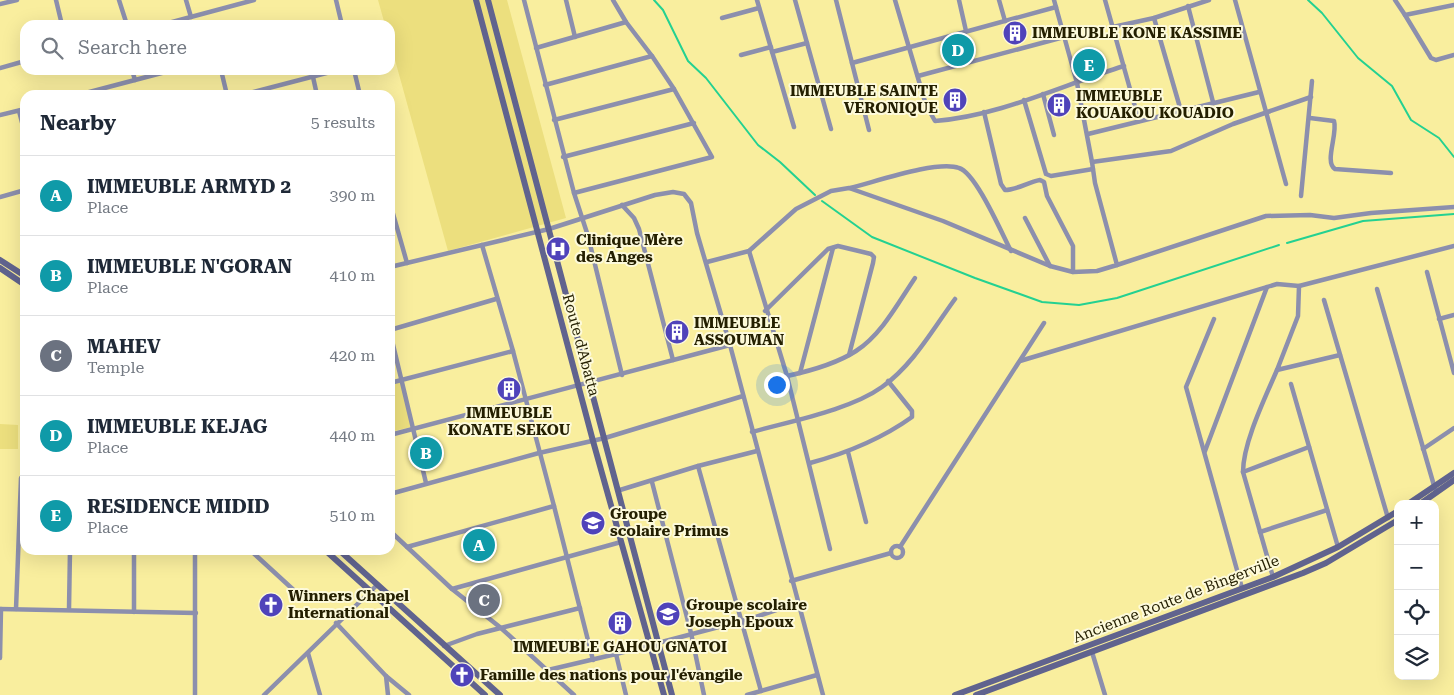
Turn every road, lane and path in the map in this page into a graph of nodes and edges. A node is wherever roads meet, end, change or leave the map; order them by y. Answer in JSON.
{"nodes":[{"id":1,"x":17,"y":0,"type":"edge"},
{"id":2,"x":56,"y":0,"type":"edge"},
{"id":3,"x":119,"y":0,"type":"edge"},
{"id":4,"x":186,"y":0,"type":"edge"},
{"id":5,"x":254,"y":0,"type":"edge"},
{"id":6,"x":336,"y":0,"type":"edge"},
{"id":7,"x":476,"y":0,"type":"edge"},
{"id":8,"x":488,"y":0,"type":"edge"},
{"id":9,"x":524,"y":0,"type":"edge"},
{"id":10,"x":566,"y":0,"type":"edge"},
{"id":11,"x":613,"y":0,"type":"edge"},
{"id":12,"x":757,"y":0,"type":"edge"},
{"id":13,"x":795,"y":0,"type":"edge"},
{"id":14,"x":836,"y":0,"type":"edge"},
{"id":15,"x":896,"y":0,"type":"edge"},
{"id":16,"x":959,"y":0,"type":"edge"},
{"id":17,"x":999,"y":0,"type":"edge"},
{"id":18,"x":1054,"y":0,"type":"edge"},
{"id":19,"x":1105,"y":0,"type":"edge"},
{"id":20,"x":1209,"y":0,"type":"edge"},
{"id":21,"x":1235,"y":0,"type":"edge"},
{"id":22,"x":1395,"y":0,"type":"edge"},
{"id":23,"x":0,"y":4,"type":"edge"},
{"id":24,"x":1454,"y":5,"type":"edge"},
{"id":25,"x":1188,"y":6,"type":"junction"},
{"id":26,"x":1056,"y":7,"type":"junction"},
{"id":27,"x":759,"y":8,"type":"junction"},
{"id":28,"x":1405,"y":16,"type":"junction"},
{"id":29,"x":191,"y":17,"type":"junction"},
{"id":30,"x":722,"y":18,"type":"dead end"},
{"id":31,"x":1154,"y":18,"type":"junction"},
{"id":32,"x":61,"y":20,"type":"edge"},
{"id":33,"x":125,"y":20,"type":"edge"},
{"id":34,"x":180,"y":20,"type":"edge"},
{"id":35,"x":341,"y":20,"type":"edge"},
{"id":36,"x":1005,"y":21,"type":"junction"},
{"id":37,"x":626,"y":22,"type":"junction"},
{"id":38,"x":1113,"y":27,"type":"junction"},
{"id":39,"x":966,"y":32,"type":"junction"},
{"id":40,"x":575,"y":37,"type":"junction"},
{"id":41,"x":1064,"y":38,"type":"junction"},
{"id":42,"x":807,"y":43,"type":"junction"},
{"id":43,"x":909,"y":47,"type":"junction"},
{"id":44,"x":536,"y":48,"type":"junction"},
{"id":45,"x":771,"y":49,"type":"junction"},
{"id":46,"x":741,"y":55,"type":"dead end"},
{"id":47,"x":1454,"y":55,"type":"edge"},
{"id":48,"x":652,"y":56,"type":"junction"},
{"id":49,"x":20,"y":62,"type":"edge"},
{"id":50,"x":852,"y":63,"type":"junction"},
{"id":51,"x":1124,"y":66,"type":"junction"},
{"id":52,"x":0,"y":68,"type":"edge"},
{"id":53,"x":134,"y":75,"type":"edge"},
{"id":54,"x":154,"y":75,"type":"edge"},
{"id":55,"x":222,"y":75,"type":"edge"},
{"id":56,"x":320,"y":75,"type":"edge"},
{"id":57,"x":355,"y":75,"type":"edge"},
{"id":58,"x":918,"y":76,"type":"junction"},
{"id":59,"x":313,"y":77,"type":"junction"},
{"id":60,"x":135,"y":80,"type":"junction"},
{"id":61,"x":1312,"y":81,"type":"dead end"},
{"id":62,"x":1077,"y":82,"type":"junction"},
{"id":63,"x":545,"y":85,"type":"junction"},
{"id":64,"x":270,"y":88,"type":"joint"},
{"id":65,"x":674,"y":89,"type":"junction"},
{"id":66,"x":97,"y":90,"type":"edge"},
{"id":67,"x":226,"y":90,"type":"edge"},
{"id":68,"x":262,"y":90,"type":"edge"},
{"id":69,"x":317,"y":90,"type":"edge"},
{"id":70,"x":359,"y":90,"type":"edge"},
{"id":71,"x":1259,"y":92,"type":"junction"},
{"id":72,"x":1043,"y":94,"type":"junction"},
{"id":73,"x":1311,"y":97,"type":"junction"},
{"id":74,"x":1024,"y":100,"type":"junction"},
{"id":75,"x":1213,"y":102,"type":"junction"},
{"id":76,"x":19,"y":110,"type":"joint"},
{"id":77,"x":1181,"y":110,"type":"junction"},
{"id":78,"x":984,"y":112,"type":"junction"},
{"id":79,"x":1266,"y":113,"type":"junction"},
{"id":80,"x":20,"y":114,"type":"edge"},
{"id":81,"x":0,"y":116,"type":"edge"},
{"id":82,"x":1310,"y":118,"type":"junction"},
{"id":83,"x":554,"y":120,"type":"junction"},
{"id":84,"x":1138,"y":121,"type":"junction"},
{"id":85,"x":694,"y":124,"type":"junction"},
{"id":86,"x":794,"y":127,"type":"dead end"},
{"id":87,"x":831,"y":129,"type":"dead end"},
{"id":88,"x":869,"y":130,"type":"dead end"},
{"id":89,"x":1088,"y":134,"type":"junction"},
{"id":90,"x":1054,"y":135,"type":"dead end"},
{"id":91,"x":563,"y":157,"type":"junction"},
{"id":92,"x":1092,"y":162,"type":"junction"},
{"id":93,"x":1093,"y":170,"type":"junction"},
{"id":94,"x":1391,"y":173,"type":"dead end"},
{"id":95,"x":1286,"y":184,"type":"dead end"},
{"id":96,"x":849,"y":188,"type":"junction"},
{"id":97,"x":20,"y":191,"type":"edge"},
{"id":98,"x":574,"y":193,"type":"junction"},
{"id":99,"x":1301,"y":196,"type":"dead end"},
{"id":100,"x":0,"y":197,"type":"edge"},
{"id":101,"x":622,"y":204,"type":"junction"},
{"id":102,"x":1454,"y":206,"type":"edge"},
{"id":103,"x":1026,"y":218,"type":"dead end"},
{"id":104,"x":583,"y":220,"type":"junction"},
{"id":105,"x":395,"y":228,"type":"edge"},
{"id":106,"x":549,"y":229,"type":"junction"},
{"id":107,"x":537,"y":232,"type":"junction"},
{"id":108,"x":482,"y":245,"type":"junction"},
{"id":109,"x":1454,"y":246,"type":"edge"},
{"id":110,"x":833,"y":248,"type":"junction"},
{"id":111,"x":749,"y":251,"type":"junction"},
{"id":112,"x":1011,"y":251,"type":"junction"},
{"id":113,"x":0,"y":260,"type":"edge"},
{"id":114,"x":707,"y":262,"type":"junction"},
{"id":115,"x":408,"y":263,"type":"junction"},
{"id":116,"x":1117,"y":265,"type":"junction"},
{"id":117,"x":395,"y":266,"type":"edge"},
{"id":118,"x":1050,"y":266,"type":"junction"},
{"id":119,"x":0,"y":268,"type":"edge"},
{"id":120,"x":1073,"y":272,"type":"junction"},
{"id":121,"x":1427,"y":272,"type":"dead end"},
{"id":122,"x":20,"y":273,"type":"edge"},
{"id":123,"x":914,"y":278,"type":"dead end"},
{"id":124,"x":20,"y":282,"type":"edge"},
{"id":125,"x":1299,"y":286,"type":"junction"},
{"id":126,"x":1267,"y":287,"type":"junction"},
{"id":127,"x":1378,"y":289,"type":"dead end"},
{"id":128,"x":496,"y":299,"type":"junction"},
{"id":129,"x":955,"y":299,"type":"dead end"},
{"id":130,"x":1324,"y":300,"type":"dead end"},
{"id":131,"x":765,"y":311,"type":"junction"},
{"id":132,"x":1454,"y":315,"type":"edge"},
{"id":133,"x":1214,"y":319,"type":"dead end"},
{"id":134,"x":1439,"y":319,"type":"junction"},
{"id":135,"x":1044,"y":323,"type":"dead end"},
{"id":136,"x":395,"y":329,"type":"edge"},
{"id":137,"x":730,"y":345,"type":"junction"},
{"id":138,"x":513,"y":351,"type":"junction"},
{"id":139,"x":395,"y":353,"type":"edge"},
{"id":140,"x":849,"y":355,"type":"junction"},
{"id":141,"x":1340,"y":355,"type":"junction"},
{"id":142,"x":673,"y":360,"type":"junction"},
{"id":143,"x":1020,"y":361,"type":"junction"},
{"id":144,"x":1277,"y":370,"type":"junction"},
{"id":145,"x":800,"y":373,"type":"junction"},
{"id":146,"x":1454,"y":373,"type":"edge"},
{"id":147,"x":622,"y":374,"type":"junction"},
{"id":148,"x":787,"y":376,"type":"junction"},
{"id":149,"x":401,"y":380,"type":"junction"},
{"id":150,"x":888,"y":381,"type":"junction"},
{"id":151,"x":395,"y":382,"type":"edge"},
{"id":152,"x":590,"y":384,"type":"junction"},
{"id":153,"x":1291,"y":384,"type":"dead end"},
{"id":154,"x":580,"y":386,"type":"junction"},
{"id":155,"x":743,"y":396,"type":"junction"},
{"id":156,"x":526,"y":400,"type":"junction"},
{"id":157,"x":797,"y":419,"type":"junction"},
{"id":158,"x":1454,"y":428,"type":"edge"},
{"id":159,"x":413,"y":430,"type":"junction"},
{"id":160,"x":752,"y":432,"type":"junction"},
{"id":161,"x":395,"y":434,"type":"edge"},
{"id":162,"x":605,"y":438,"type":"junction"},
{"id":163,"x":593,"y":441,"type":"junction"},
{"id":164,"x":1309,"y":447,"type":"junction"},
{"id":165,"x":1422,"y":449,"type":"junction"},
{"id":166,"x":757,"y":451,"type":"junction"},
{"id":167,"x":848,"y":452,"type":"junction"},
{"id":168,"x":1204,"y":452,"type":"junction"},
{"id":169,"x":539,"y":453,"type":"junction"},
{"id":170,"x":810,"y":463,"type":"junction"},
{"id":171,"x":698,"y":466,"type":"junction"},
{"id":172,"x":1243,"y":472,"type":"junction"},
{"id":173,"x":1454,"y":473,"type":"edge"},
{"id":174,"x":1454,"y":480,"type":"edge"},
{"id":175,"x":652,"y":482,"type":"junction"},
{"id":176,"x":426,"y":484,"type":"junction"},
{"id":177,"x":1436,"y":489,"type":"junction"},
{"id":178,"x":620,"y":490,"type":"junction"},
{"id":179,"x":395,"y":493,"type":"edge"},
{"id":180,"x":1415,"y":500,"type":"edge"},
{"id":181,"x":1424,"y":500,"type":"edge"},
{"id":182,"x":20,"y":504,"type":"edge"},
{"id":183,"x":554,"y":506,"type":"junction"},
{"id":184,"x":1327,"y":510,"type":"junction"},
{"id":185,"x":1394,"y":514,"type":"edge"},
{"id":186,"x":1388,"y":518,"type":"junction"},
{"id":187,"x":866,"y":522,"type":"dead end"},
{"id":188,"x":1394,"y":522,"type":"edge"},
{"id":189,"x":1260,"y":532,"type":"junction"},
{"id":190,"x":395,"y":536,"type":"edge"},
{"id":191,"x":621,"y":542,"type":"junction"},
{"id":192,"x":407,"y":547,"type":"junction"},
{"id":193,"x":900,"y":547,"type":"junction"},
{"id":194,"x":1338,"y":547,"type":"junction"},
{"id":195,"x":830,"y":549,"type":"dead end"},
{"id":196,"x":891,"y":554,"type":"junction"},
{"id":197,"x":70,"y":555,"type":"edge"},
{"id":198,"x":134,"y":555,"type":"edge"},
{"id":199,"x":195,"y":555,"type":"edge"},
{"id":200,"x":255,"y":555,"type":"edge"},
{"id":201,"x":331,"y":555,"type":"edge"},
{"id":202,"x":344,"y":555,"type":"edge"},
{"id":203,"x":568,"y":557,"type":"junction"},
{"id":204,"x":1273,"y":577,"type":"junction"},
{"id":205,"x":791,"y":581,"type":"junction"},
{"id":206,"x":377,"y":585,"type":"junction"},
{"id":207,"x":1242,"y":588,"type":"junction"},
{"id":208,"x":452,"y":589,"type":"junction"},
{"id":209,"x":371,"y":591,"type":"junction"},
{"id":210,"x":298,"y":594,"type":"dead end"},
{"id":211,"x":797,"y":603,"type":"junction"},
{"id":212,"x":580,"y":608,"type":"junction"},
{"id":213,"x":1,"y":609,"type":"edge"},
{"id":214,"x":16,"y":609,"type":"junction"},
{"id":215,"x":69,"y":609,"type":"junction"},
{"id":216,"x":134,"y":612,"type":"junction"},
{"id":217,"x":196,"y":613,"type":"junction"},
{"id":218,"x":741,"y":622,"type":"junction"},
{"id":219,"x":336,"y":623,"type":"junction"},
{"id":220,"x":501,"y":628,"type":"junction"},
{"id":221,"x":691,"y":633,"type":"junction"},
{"id":222,"x":659,"y":643,"type":"junction"},
{"id":223,"x":650,"y":645,"type":"junction"},
{"id":224,"x":444,"y":646,"type":"junction"},
{"id":225,"x":1092,"y":652,"type":"junction"},
{"id":226,"x":308,"y":653,"type":"junction"},
{"id":227,"x":616,"y":654,"type":"junction"},
{"id":228,"x":0,"y":658,"type":"edge"},
{"id":229,"x":593,"y":660,"type":"junction"},
{"id":230,"x":548,"y":670,"type":"junction"},
{"id":231,"x":818,"y":675,"type":"junction"},
{"id":232,"x":386,"y":676,"type":"junction"},
{"id":233,"x":494,"y":689,"type":"junction"},
{"id":234,"x":761,"y":691,"type":"junction"},
{"id":235,"x":195,"y":695,"type":"edge"},
{"id":236,"x":264,"y":695,"type":"edge"},
{"id":237,"x":320,"y":695,"type":"edge"},
{"id":238,"x":388,"y":695,"type":"edge"},
{"id":239,"x":409,"y":695,"type":"edge"},
{"id":240,"x":485,"y":695,"type":"edge"},
{"id":241,"x":489,"y":695,"type":"edge"},
{"id":242,"x":500,"y":695,"type":"edge"},
{"id":243,"x":574,"y":695,"type":"edge"},
{"id":244,"x":626,"y":695,"type":"edge"},
{"id":245,"x":664,"y":695,"type":"edge"},
{"id":246,"x":672,"y":695,"type":"edge"},
{"id":247,"x":704,"y":695,"type":"edge"},
{"id":248,"x":747,"y":695,"type":"edge"},
{"id":249,"x":823,"y":695,"type":"edge"},
{"id":250,"x":955,"y":695,"type":"edge"},
{"id":251,"x":976,"y":695,"type":"edge"},
{"id":252,"x":1105,"y":695,"type":"edge"}],
"edges":[{"from":1,"to":23,"type":"street"},
{"from":2,"to":32,"type":"street"},
{"from":3,"to":33,"type":"street"},
{"from":4,"to":29,"type":"street"},
{"from":5,"to":29,"type":"street"},
{"from":6,"to":35,"type":"street"},
{"from":7,"to":107,"type":"street","name":"Route d'Abatta"},
{"from":8,"to":106,"type":"street","name":"Route d'Abatta"},
{"from":9,"to":44,"type":"street"},
{"from":10,"to":40,"type":"street"},
{"from":11,"to":37,"type":"street"},
{"from":12,"to":27,"type":"street"},
{"from":13,"to":42,"type":"street"},
{"from":14,"to":50,"type":"street"},
{"from":15,"to":43,"type":"street"},
{"from":16,"to":39,"type":"street"},
{"from":17,"to":36,"type":"street"},
{"from":18,"to":26,"type":"street"},
{"from":19,"to":38,"type":"street"},
{"from":20,"to":25,"type":"street"},
{"from":21,"to":71,"type":"street"},
{"from":22,"to":28,"type":"street"},
{"from":24,"to":28,"type":"street"},
{"from":25,"to":31,"type":"street"},
{"from":25,"to":75,"type":"street"},
{"from":26,"to":36,"type":"street"},
{"from":26,"to":41,"type":"street"},
{"from":27,"to":30,"type":"street"},
{"from":27,"to":45,"type":"street"},
{"from":28,"to":47,"type":"street"},
{"from":29,"to":34,"type":"street"},
{"from":31,"to":38,"type":"street"},
{"from":31,"to":77,"type":"street"},
{"from":36,"to":39,"type":"street"},
{"from":37,"to":40,"type":"street"},
{"from":37,"to":48,"type":"street"},
{"from":38,"to":51,"type":"street"},
{"from":39,"to":43,"type":"street"},
{"from":40,"to":44,"type":"street"},
{"from":41,"to":58,"type":"street"},
{"from":41,"to":62,"type":"street"},
{"from":42,"to":45,"type":"street"},
{"from":42,"to":87,"type":"street"},
{"from":43,"to":50,"type":"street"},
{"from":43,"to":58,"type":"street"},
{"from":44,"to":63,"type":"street"},
{"from":45,"to":46,"type":"street"},
{"from":45,"to":86,"type":"street"},
{"from":48,"to":63,"type":"street"},
{"from":48,"to":65,"type":"street"},
{"from":49,"to":52,"type":"street"},
{"from":50,"to":88,"type":"street"},
{"from":51,"to":62,"type":"street"},
{"from":51,"to":84,"type":"street"},
{"from":53,"to":60,"type":"street"},
{"from":54,"to":60,"type":"street"},
{"from":55,"to":67,"type":"street"},
{"from":56,"to":59,"type":"street"},
{"from":57,"to":70,"type":"street"},
{"from":58,"to":78,"type":"street"},
{"from":59,"to":64,"type":"street"},
{"from":59,"to":69,"type":"street"},
{"from":60,"to":66,"type":"street"},
{"from":61,"to":73,"type":"street"},
{"from":62,"to":72,"type":"street"},
{"from":62,"to":89,"type":"street"},
{"from":63,"to":83,"type":"street"},
{"from":64,"to":68,"type":"street"},
{"from":65,"to":83,"type":"street"},
{"from":65,"to":85,"type":"street"},
{"from":71,"to":75,"type":"street"},
{"from":71,"to":79,"type":"street"},
{"from":72,"to":74,"type":"street"},
{"from":72,"to":90,"type":"street"},
{"from":73,"to":79,"type":"street"},
{"from":73,"to":82,"type":"street"},
{"from":74,"to":78,"type":"street"},
{"from":74,"to":93,"type":"street"},
{"from":75,"to":77,"type":"street"},
{"from":76,"to":80,"type":"street"},
{"from":76,"to":81,"type":"street"},
{"from":77,"to":84,"type":"street"},
{"from":78,"to":120,"type":"street"},
{"from":79,"to":92,"type":"street"},
{"from":79,"to":95,"type":"street"},
{"from":82,"to":94,"type":"street"},
{"from":82,"to":99,"type":"street"},
{"from":83,"to":91,"type":"street"},
{"from":84,"to":89,"type":"street"},
{"from":85,"to":91,"type":"street"},
{"from":85,"to":98,"type":"street"},
{"from":89,"to":92,"type":"street"},
{"from":91,"to":98,"type":"street"},
{"from":92,"to":93,"type":"street"},
{"from":93,"to":116,"type":"street"},
{"from":96,"to":111,"type":"street"},
{"from":96,"to":112,"type":"street"},
{"from":96,"to":112,"type":"street"},
{"from":97,"to":100,"type":"street"},
{"from":98,"to":104,"type":"street"},
{"from":101,"to":104,"type":"street"},
{"from":101,"to":114,"type":"street"},
{"from":101,"to":142,"type":"street"},
{"from":102,"to":116,"type":"street"},
{"from":103,"to":118,"type":"street"},
{"from":104,"to":106,"type":"street"},
{"from":104,"to":147,"type":"street"},
{"from":105,"to":115,"type":"street"},
{"from":106,"to":107,"type":"street"},
{"from":106,"to":152,"type":"street","name":"Route d'Abatta"},
{"from":107,"to":108,"type":"street"},
{"from":107,"to":154,"type":"street","name":"Route d'Abatta"},
{"from":108,"to":115,"type":"street"},
{"from":108,"to":128,"type":"street"},
{"from":109,"to":125,"type":"street"},
{"from":110,"to":131,"type":"street"},
{"from":110,"to":140,"type":"street"},
{"from":110,"to":145,"type":"street"},
{"from":111,"to":114,"type":"street"},
{"from":111,"to":131,"type":"street"},
{"from":112,"to":118,"type":"street"},
{"from":113,"to":122,"type":"street"},
{"from":114,"to":137,"type":"street"},
{"from":115,"to":117,"type":"street"},
{"from":116,"to":120,"type":"street"},
{"from":118,"to":120,"type":"street"},
{"from":119,"to":124,"type":"street"},
{"from":121,"to":134,"type":"street"},
{"from":123,"to":140,"type":"street"},
{"from":125,"to":126,"type":"street"},
{"from":125,"to":144,"type":"street"},
{"from":126,"to":143,"type":"street"},
{"from":126,"to":168,"type":"street"},
{"from":127,"to":165,"type":"street"},
{"from":128,"to":136,"type":"street"},
{"from":128,"to":138,"type":"street"},
{"from":129,"to":150,"type":"street"},
{"from":130,"to":141,"type":"street"},
{"from":131,"to":148,"type":"street"},
{"from":132,"to":134,"type":"street"},
{"from":133,"to":168,"type":"street"},
{"from":134,"to":146,"type":"street"},
{"from":135,"to":143,"type":"street"},
{"from":137,"to":142,"type":"street"},
{"from":137,"to":155,"type":"street"},
{"from":138,"to":149,"type":"street"},
{"from":138,"to":156,"type":"street"},
{"from":139,"to":149,"type":"street"},
{"from":140,"to":145,"type":"street"},
{"from":141,"to":144,"type":"street"},
{"from":141,"to":186,"type":"street"},
{"from":142,"to":147,"type":"street"},
{"from":143,"to":193,"type":"street"},
{"from":144,"to":172,"type":"street"},
{"from":145,"to":148,"type":"street"},
{"from":147,"to":152,"type":"street"},
{"from":148,"to":157,"type":"street"},
{"from":149,"to":151,"type":"street"},
{"from":149,"to":159,"type":"street"},
{"from":150,"to":157,"type":"street"},
{"from":150,"to":167,"type":"street"},
{"from":152,"to":154,"type":"street"},
{"from":152,"to":162,"type":"street","name":"Route d'Abatta"},
{"from":153,"to":164,"type":"street"},
{"from":154,"to":156,"type":"street"},
{"from":154,"to":163,"type":"street","name":"Route d'Abatta"},
{"from":155,"to":160,"type":"street"},
{"from":155,"to":162,"type":"street"},
{"from":156,"to":159,"type":"street"},
{"from":156,"to":169,"type":"street"},
{"from":157,"to":160,"type":"street"},
{"from":157,"to":170,"type":"street"},
{"from":158,"to":165,"type":"street"},
{"from":159,"to":161,"type":"street"},
{"from":159,"to":176,"type":"street"},
{"from":160,"to":166,"type":"street"},
{"from":162,"to":163,"type":"street"},
{"from":162,"to":178,"type":"street","name":"Route d'Abatta"},
{"from":163,"to":169,"type":"street"},
{"from":163,"to":191,"type":"street","name":"Route d'Abatta"},
{"from":164,"to":172,"type":"street"},
{"from":164,"to":184,"type":"street"},
{"from":165,"to":177,"type":"street"},
{"from":166,"to":171,"type":"street"},
{"from":166,"to":205,"type":"street"},
{"from":167,"to":170,"type":"street"},
{"from":167,"to":187,"type":"street"},
{"from":168,"to":207,"type":"street"},
{"from":169,"to":176,"type":"street"},
{"from":169,"to":183,"type":"street"},
{"from":170,"to":195,"type":"street"},
{"from":171,"to":175,"type":"street"},
{"from":171,"to":218,"type":"street"},
{"from":172,"to":189,"type":"street"},
{"from":173,"to":177,"type":"street"},
{"from":174,"to":177,"type":"street"},
{"from":175,"to":178,"type":"street"},
{"from":175,"to":221,"type":"street"},
{"from":176,"to":179,"type":"street"},
{"from":177,"to":180,"type":"street"},
{"from":177,"to":181,"type":"street"},
{"from":178,"to":222,"type":"street","name":"Route d'Abatta"},
{"from":182,"to":214,"type":"street"},
{"from":183,"to":192,"type":"street"},
{"from":183,"to":203,"type":"street"},
{"from":184,"to":189,"type":"street"},
{"from":184,"to":194,"type":"street"},
{"from":185,"to":186,"type":"street","name":"Ancienne Route de Bingerville"},
{"from":186,"to":194,"type":"street","name":"Ancienne Route de Bingerville"},
{"from":188,"to":225,"type":"street","name":"Ancienne Route de Bingerville"},
{"from":189,"to":204,"type":"street"},
{"from":190,"to":192,"type":"street"},
{"from":191,"to":203,"type":"street"},
{"from":191,"to":223,"type":"street","name":"Route d'Abatta"},
{"from":192,"to":208,"type":"street"},
{"from":193,"to":196,"type":"street"},
{"from":193,"to":196,"type":"street"},
{"from":194,"to":204,"type":"street","name":"Ancienne Route de Bingerville"},
{"from":196,"to":205,"type":"street"},
{"from":197,"to":215,"type":"street"},
{"from":198,"to":216,"type":"street"},
{"from":199,"to":217,"type":"street"},
{"from":200,"to":210,"type":"street"},
{"from":201,"to":209,"type":"street"},
{"from":202,"to":206,"type":"street"},
{"from":203,"to":208,"type":"street"},
{"from":203,"to":212,"type":"street"},
{"from":204,"to":207,"type":"street","name":"Ancienne Route de Bingerville"},
{"from":205,"to":211,"type":"street"},
{"from":206,"to":209,"type":"street"},
{"from":206,"to":224,"type":"street"},
{"from":207,"to":250,"type":"street","name":"Ancienne Route de Bingerville"},
{"from":208,"to":220,"type":"street"},
{"from":209,"to":219,"type":"street"},
{"from":209,"to":240,"type":"street"},
{"from":211,"to":218,"type":"street"},
{"from":211,"to":231,"type":"street"},
{"from":212,"to":220,"type":"street"},
{"from":212,"to":229,"type":"street"},
{"from":213,"to":214,"type":"street"},
{"from":213,"to":228,"type":"street"},
{"from":214,"to":215,"type":"street"},
{"from":215,"to":216,"type":"street"},
{"from":216,"to":217,"type":"street"},
{"from":217,"to":235,"type":"street"},
{"from":218,"to":221,"type":"street"},
{"from":218,"to":234,"type":"street"},
{"from":219,"to":226,"type":"street"},
{"from":219,"to":232,"type":"street"},
{"from":220,"to":224,"type":"street"},
{"from":220,"to":230,"type":"street"},
{"from":221,"to":222,"type":"street"},
{"from":221,"to":247,"type":"street"},
{"from":222,"to":223,"type":"street"},
{"from":222,"to":246,"type":"street","name":"Route d'Abatta"},
{"from":223,"to":227,"type":"street"},
{"from":223,"to":245,"type":"street","name":"Route d'Abatta"},
{"from":224,"to":233,"type":"street"},
{"from":225,"to":251,"type":"street","name":"Ancienne Route de Bingerville"},
{"from":225,"to":252,"type":"street"},
{"from":226,"to":236,"type":"street"},
{"from":226,"to":237,"type":"street"},
{"from":227,"to":229,"type":"street"},
{"from":227,"to":244,"type":"street"},
{"from":229,"to":230,"type":"street"},
{"from":230,"to":243,"type":"street"},
{"from":231,"to":234,"type":"street"},
{"from":231,"to":249,"type":"street"},
{"from":232,"to":238,"type":"street"},
{"from":232,"to":239,"type":"street"},
{"from":233,"to":241,"type":"street"},
{"from":233,"to":242,"type":"street"},
{"from":234,"to":248,"type":"street"}]}
